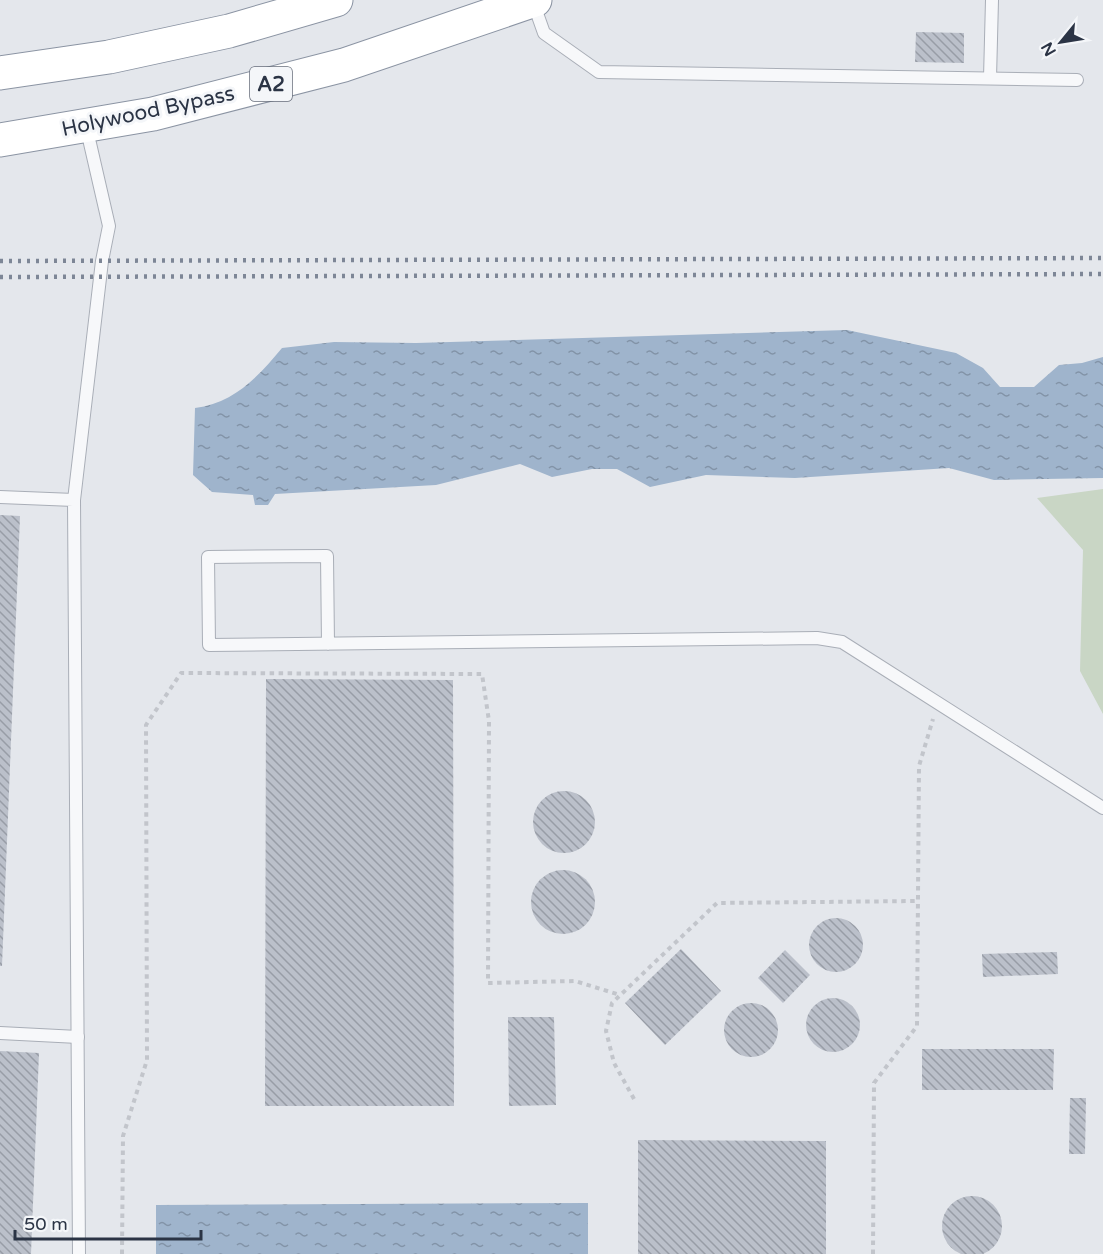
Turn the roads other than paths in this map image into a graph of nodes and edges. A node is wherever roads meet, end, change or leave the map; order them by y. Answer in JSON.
{"nodes":[{"id":1,"x":336,"y":0,"type":"edge"},
{"id":2,"x":992,"y":0,"type":"edge"},
{"id":3,"x":534,"y":1,"type":"edge"},
{"id":4,"x":0,"y":73,"type":"edge"},
{"id":5,"x":990,"y":78,"type":"junction"},
{"id":6,"x":1077,"y":80,"type":"dead end"},
{"id":7,"x":86,"y":125,"type":"junction"},
{"id":8,"x":0,"y":140,"type":"edge"},
{"id":9,"x":0,"y":497,"type":"edge"},
{"id":10,"x":74,"y":500,"type":"junction"},
{"id":11,"x":328,"y":644,"type":"junction"},
{"id":12,"x":1103,"y":808,"type":"edge"},
{"id":13,"x":0,"y":1033,"type":"edge"},
{"id":14,"x":78,"y":1037,"type":"junction"},
{"id":15,"x":79,"y":1254,"type":"edge"}],
"edges":[{"from":1,"to":4,"type":"highway"},
{"from":2,"to":5,"type":"lane"},
{"from":3,"to":5,"type":"lane"},
{"from":3,"to":7,"type":"highway","name":"Holywood Bypass","number":"A2"},
{"from":5,"to":6,"type":"lane"},
{"from":7,"to":8,"type":"highway","name":"Holywood Bypass","number":"A2"},
{"from":7,"to":10,"type":"lane"},
{"from":9,"to":10,"type":"lane"},
{"from":10,"to":14,"type":"lane"},
{"from":11,"to":11,"type":"lane"},
{"from":11,"to":12,"type":"lane"},
{"from":13,"to":14,"type":"lane"},
{"from":14,"to":15,"type":"lane"}]}
